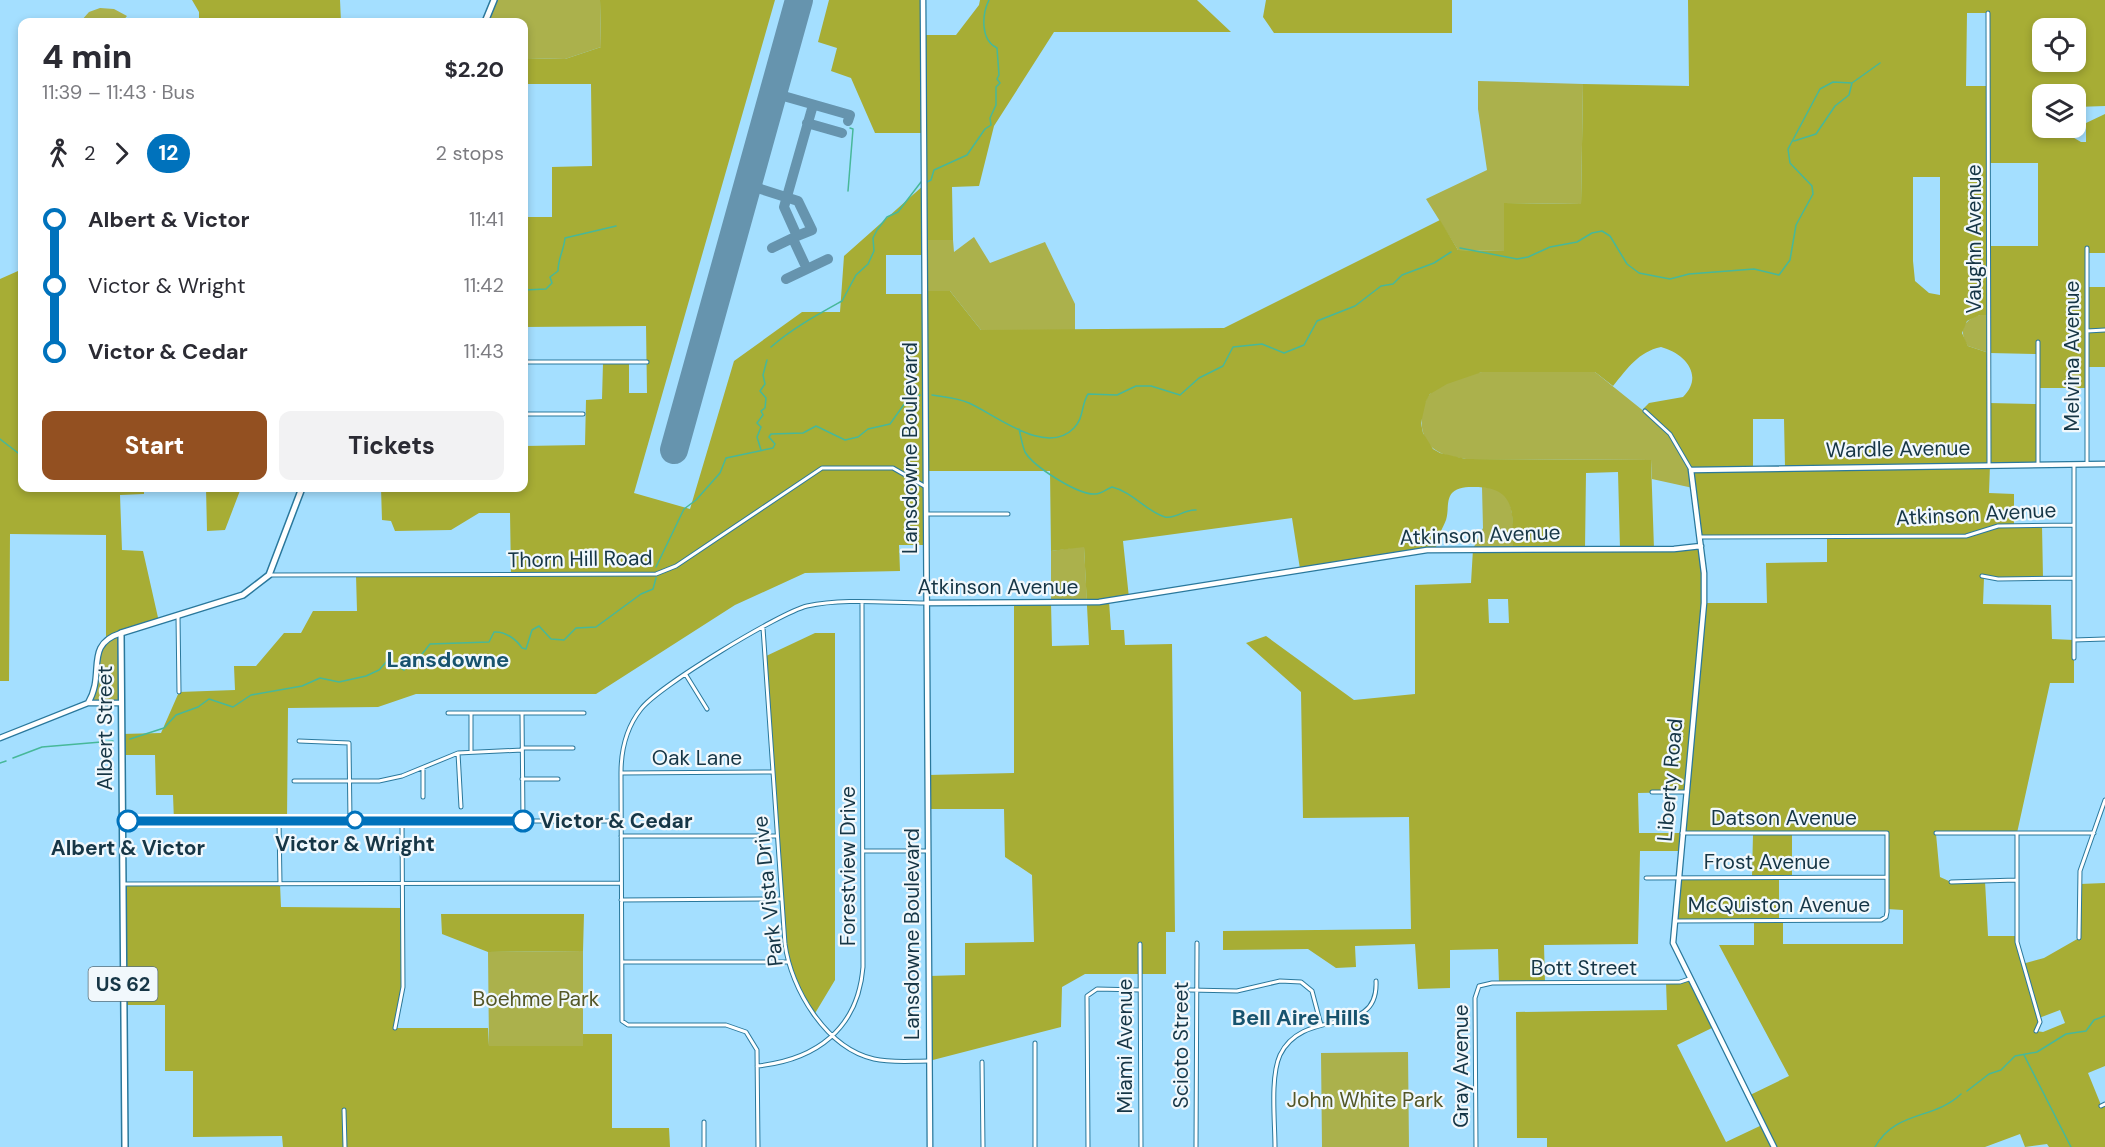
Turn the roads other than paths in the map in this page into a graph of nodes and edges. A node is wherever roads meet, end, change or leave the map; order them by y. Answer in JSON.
{"nodes":[{"id":1,"x":494,"y":0,"type":"edge"},
{"id":2,"x":923,"y":0,"type":"edge"},
{"id":3,"x":1989,"y":14,"type":"dead end"},
{"id":4,"x":487,"y":18,"type":"edge"},
{"id":5,"x":2087,"y":248,"type":"dead end"},
{"id":6,"x":2105,"y":330,"type":"edge"},
{"id":7,"x":2087,"y":331,"type":"junction"},
{"id":8,"x":2038,"y":342,"type":"dead end"},
{"id":9,"x":528,"y":362,"type":"edge"},
{"id":10,"x":647,"y":362,"type":"dead end"},
{"id":11,"x":1645,"y":411,"type":"dead end"},
{"id":12,"x":528,"y":414,"type":"edge"},
{"id":13,"x":583,"y":414,"type":"dead end"},
{"id":14,"x":2038,"y":464,"type":"junction"},
{"id":15,"x":2074,"y":464,"type":"junction"},
{"id":16,"x":2087,"y":464,"type":"junction"},
{"id":17,"x":2105,"y":464,"type":"edge"},
{"id":18,"x":1989,"y":465,"type":"junction"},
{"id":19,"x":1691,"y":470,"type":"junction"},
{"id":20,"x":926,"y":488,"type":"junction"},
{"id":21,"x":300,"y":492,"type":"edge"},
{"id":22,"x":927,"y":514,"type":"junction"},
{"id":23,"x":1008,"y":514,"type":"dead end"},
{"id":24,"x":2074,"y":525,"type":"junction"},
{"id":25,"x":1700,"y":537,"type":"junction"},
{"id":26,"x":1701,"y":546,"type":"junction"},
{"id":27,"x":269,"y":575,"type":"junction"},
{"id":28,"x":1983,"y":577,"type":"dead end"},
{"id":29,"x":2074,"y":578,"type":"junction"},
{"id":30,"x":862,"y":603,"type":"junction"},
{"id":31,"x":927,"y":603,"type":"junction"},
{"id":32,"x":178,"y":616,"type":"junction"},
{"id":33,"x":762,"y":627,"type":"junction"},
{"id":34,"x":121,"y":633,"type":"junction"},
{"id":35,"x":2105,"y":639,"type":"edge"},
{"id":36,"x":2074,"y":640,"type":"junction"},
{"id":37,"x":2074,"y":658,"type":"dead end"},
{"id":38,"x":686,"y":675,"type":"junction"},
{"id":39,"x":179,"y":693,"type":"dead end"},
{"id":40,"x":88,"y":703,"type":"junction"},
{"id":41,"x":121,"y":703,"type":"junction"},
{"id":42,"x":707,"y":709,"type":"dead end"},
{"id":43,"x":448,"y":713,"type":"dead end"},
{"id":44,"x":471,"y":713,"type":"junction"},
{"id":45,"x":522,"y":713,"type":"junction"},
{"id":46,"x":584,"y":713,"type":"dead end"},
{"id":47,"x":0,"y":738,"type":"edge"},
{"id":48,"x":299,"y":741,"type":"dead end"},
{"id":49,"x":573,"y":748,"type":"dead end"},
{"id":50,"x":522,"y":749,"type":"junction"},
{"id":51,"x":471,"y":751,"type":"junction"},
{"id":52,"x":458,"y":753,"type":"junction"},
{"id":53,"x":423,"y":768,"type":"junction"},
{"id":54,"x":772,"y":772,"type":"junction"},
{"id":55,"x":621,"y":773,"type":"junction"},
{"id":56,"x":522,"y":779,"type":"junction"},
{"id":57,"x":558,"y":779,"type":"dead end"},
{"id":58,"x":294,"y":781,"type":"dead end"},
{"id":59,"x":349,"y":781,"type":"junction"},
{"id":60,"x":1652,"y":792,"type":"dead end"},
{"id":61,"x":1685,"y":792,"type":"junction"},
{"id":62,"x":423,"y":797,"type":"dead end"},
{"id":63,"x":2105,"y":800,"type":"edge"},
{"id":64,"x":461,"y":807,"type":"dead end"},
{"id":65,"x":350,"y":820,"type":"junction"},
{"id":66,"x":621,"y":820,"type":"junction"},
{"id":67,"x":122,"y":821,"type":"junction"},
{"id":68,"x":279,"y":821,"type":"junction"},
{"id":69,"x":402,"y":821,"type":"junction"},
{"id":70,"x":523,"y":821,"type":"junction"},
{"id":71,"x":1681,"y":833,"type":"junction"},
{"id":72,"x":1936,"y":833,"type":"dead end"},
{"id":73,"x":2017,"y":833,"type":"junction"},
{"id":74,"x":2094,"y":833,"type":"junction"},
{"id":75,"x":777,"y":836,"type":"junction"},
{"id":76,"x":621,"y":837,"type":"junction"},
{"id":77,"x":863,"y":851,"type":"junction"},
{"id":78,"x":928,"y":851,"type":"junction"},
{"id":79,"x":1887,"y":877,"type":"junction"},
{"id":80,"x":1646,"y":878,"type":"dead end"},
{"id":81,"x":1677,"y":878,"type":"junction"},
{"id":82,"x":2016,"y":880,"type":"junction"},
{"id":83,"x":1951,"y":882,"type":"dead end"},
{"id":84,"x":621,"y":883,"type":"junction"},
{"id":85,"x":123,"y":884,"type":"junction"},
{"id":86,"x":280,"y":884,"type":"junction"},
{"id":87,"x":402,"y":884,"type":"junction"},
{"id":88,"x":782,"y":899,"type":"junction"},
{"id":89,"x":621,"y":900,"type":"junction"},
{"id":90,"x":1673,"y":921,"type":"junction"},
{"id":91,"x":2079,"y":938,"type":"dead end"},
{"id":92,"x":1197,"y":943,"type":"dead end"},
{"id":93,"x":1140,"y":944,"type":"dead end"},
{"id":94,"x":622,"y":962,"type":"junction"},
{"id":95,"x":788,"y":962,"type":"junction"},
{"id":96,"x":1689,"y":979,"type":"junction"},
{"id":97,"x":1376,"y":981,"type":"dead end"},
{"id":98,"x":1479,"y":986,"type":"joint"},
{"id":99,"x":1140,"y":990,"type":"junction"},
{"id":100,"x":1190,"y":990,"type":"dead end"},
{"id":101,"x":1196,"y":990,"type":"junction"},
{"id":102,"x":1321,"y":1025,"type":"junction"},
{"id":103,"x":395,"y":1028,"type":"dead end"},
{"id":104,"x":2036,"y":1031,"type":"dead end"},
{"id":105,"x":834,"y":1035,"type":"junction"},
{"id":106,"x":1035,"y":1043,"type":"dead end"},
{"id":107,"x":929,"y":1061,"type":"junction"},
{"id":108,"x":982,"y":1062,"type":"dead end"},
{"id":109,"x":757,"y":1066,"type":"junction"},
{"id":110,"x":344,"y":1110,"type":"dead end"},
{"id":111,"x":704,"y":1122,"type":"dead end"},
{"id":112,"x":125,"y":1147,"type":"edge"},
{"id":113,"x":345,"y":1147,"type":"edge"},
{"id":114,"x":704,"y":1147,"type":"edge"},
{"id":115,"x":758,"y":1147,"type":"edge"},
{"id":116,"x":930,"y":1147,"type":"edge"},
{"id":117,"x":983,"y":1147,"type":"edge"},
{"id":118,"x":1035,"y":1147,"type":"edge"},
{"id":119,"x":1088,"y":1147,"type":"edge"},
{"id":120,"x":1141,"y":1147,"type":"edge"},
{"id":121,"x":1196,"y":1147,"type":"edge"},
{"id":122,"x":1275,"y":1147,"type":"edge"},
{"id":123,"x":1476,"y":1147,"type":"edge"},
{"id":124,"x":1773,"y":1147,"type":"edge"}],
"edges":[{"from":1,"to":4,"type":"main road"},
{"from":2,"to":20,"type":"street","name":"Lansdowne Boulevard"},
{"from":3,"to":18,"type":"street","name":"Vaughn Avenue"},
{"from":5,"to":7,"type":"street","name":"Melvina Avenue"},
{"from":6,"to":7,"type":"street"},
{"from":7,"to":16,"type":"street","name":"Melvina Avenue"},
{"from":8,"to":14,"type":"street"},
{"from":9,"to":10,"type":"street"},
{"from":11,"to":19,"type":"street","name":"Liberty Road"},
{"from":12,"to":13,"type":"street"},
{"from":14,"to":15,"type":"street","name":"Wardle Avenue"},
{"from":14,"to":18,"type":"street","name":"Wardle Avenue"},
{"from":15,"to":16,"type":"street","name":"Wardle Avenue"},
{"from":15,"to":24,"type":"street"},
{"from":16,"to":17,"type":"street","name":"Wardle Avenue"},
{"from":18,"to":19,"type":"street","name":"Wardle Avenue"},
{"from":19,"to":25,"type":"street","name":"Liberty Road"},
{"from":20,"to":22,"type":"street","name":"Lansdowne Boulevard"},
{"from":20,"to":27,"type":"street","name":"Thorn Hill Road"},
{"from":21,"to":27,"type":"main road"},
{"from":22,"to":23,"type":"street"},
{"from":22,"to":31,"type":"street","name":"Lansdowne Boulevard"},
{"from":24,"to":25,"type":"street","name":"Atkinson Avenue"},
{"from":24,"to":29,"type":"street"},
{"from":25,"to":26,"type":"street","name":"Liberty Road"},
{"from":26,"to":31,"type":"street","name":"Atkinson Avenue"},
{"from":26,"to":61,"type":"street","name":"Liberty Road"},
{"from":27,"to":32,"type":"main road"},
{"from":28,"to":29,"type":"street"},
{"from":29,"to":36,"type":"street"},
{"from":30,"to":31,"type":"street","name":"Atkinson Avenue"},
{"from":30,"to":33,"type":"street","name":"Atkinson Avenue"},
{"from":30,"to":77,"type":"street","name":"Forestview Drive"},
{"from":31,"to":78,"type":"street","name":"Lansdowne Boulevard"},
{"from":32,"to":34,"type":"main road"},
{"from":32,"to":39,"type":"street"},
{"from":33,"to":38,"type":"street","name":"Atkinson Avenue"},
{"from":33,"to":54,"type":"street","name":"Park Vista Drive"},
{"from":34,"to":40,"type":"street"},
{"from":34,"to":41,"type":"main road","name":"Albert Street","number":"US 62"},
{"from":35,"to":36,"type":"street"},
{"from":36,"to":37,"type":"street"},
{"from":38,"to":42,"type":"street"},
{"from":38,"to":55,"type":"street","name":"Atkinson Avenue"},
{"from":40,"to":41,"type":"street"},
{"from":40,"to":47,"type":"street"},
{"from":41,"to":67,"type":"main road","name":"Albert Street","number":"US 62"},
{"from":43,"to":44,"type":"street"},
{"from":44,"to":45,"type":"street"},
{"from":44,"to":51,"type":"street"},
{"from":45,"to":46,"type":"street"},
{"from":45,"to":50,"type":"street"},
{"from":48,"to":59,"type":"street"},
{"from":49,"to":50,"type":"street"},
{"from":50,"to":51,"type":"street"},
{"from":50,"to":56,"type":"street"},
{"from":51,"to":52,"type":"street"},
{"from":52,"to":53,"type":"street"},
{"from":52,"to":64,"type":"street"},
{"from":53,"to":59,"type":"street"},
{"from":53,"to":62,"type":"street"},
{"from":54,"to":55,"type":"street","name":"Oak Lane"},
{"from":54,"to":75,"type":"street","name":"Park Vista Drive"},
{"from":55,"to":66,"type":"street","name":"Atkinson Avenue"},
{"from":56,"to":57,"type":"street"},
{"from":56,"to":70,"type":"street"},
{"from":58,"to":59,"type":"street"},
{"from":59,"to":65,"type":"street"},
{"from":60,"to":61,"type":"street"},
{"from":61,"to":71,"type":"street","name":"Liberty Road"},
{"from":63,"to":74,"type":"street"},
{"from":65,"to":68,"type":"street"},
{"from":65,"to":69,"type":"street"},
{"from":66,"to":70,"type":"street"},
{"from":66,"to":76,"type":"street","name":"Atkinson Avenue"},
{"from":67,"to":68,"type":"street"},
{"from":67,"to":85,"type":"main road","name":"Albert Street","number":"US 62"},
{"from":68,"to":86,"type":"street"},
{"from":69,"to":70,"type":"street"},
{"from":69,"to":87,"type":"street"},
{"from":71,"to":79,"type":"street","name":"Datson Avenue"},
{"from":71,"to":81,"type":"street","name":"Liberty Road"},
{"from":72,"to":73,"type":"street"},
{"from":73,"to":74,"type":"street"},
{"from":73,"to":82,"type":"street"},
{"from":74,"to":91,"type":"street"},
{"from":75,"to":76,"type":"street"},
{"from":75,"to":88,"type":"street","name":"Park Vista Drive"},
{"from":76,"to":84,"type":"street","name":"Atkinson Avenue"},
{"from":77,"to":78,"type":"street"},
{"from":77,"to":105,"type":"street","name":"Forestview Drive"},
{"from":78,"to":107,"type":"street","name":"Lansdowne Boulevard"},
{"from":79,"to":81,"type":"street","name":"Frost Avenue"},
{"from":79,"to":90,"type":"street","name":"McQuiston Avenue"},
{"from":80,"to":81,"type":"street","name":"Frost Avenue"},
{"from":81,"to":90,"type":"street","name":"Liberty Road"},
{"from":82,"to":83,"type":"street"},
{"from":82,"to":104,"type":"street"},
{"from":84,"to":87,"type":"street"},
{"from":84,"to":89,"type":"street","name":"Atkinson Avenue"},
{"from":85,"to":86,"type":"street"},
{"from":85,"to":112,"type":"main road","name":"Albert Street","number":"US 62"},
{"from":86,"to":87,"type":"street"},
{"from":87,"to":103,"type":"street"},
{"from":88,"to":89,"type":"street"},
{"from":88,"to":95,"type":"street","name":"Park Vista Drive"},
{"from":89,"to":94,"type":"street","name":"Atkinson Avenue"},
{"from":90,"to":96,"type":"street","name":"Liberty Road"},
{"from":92,"to":101,"type":"street","name":"Scioto Street"},
{"from":93,"to":99,"type":"street","name":"Miami Avenue"},
{"from":94,"to":95,"type":"street"},
{"from":94,"to":109,"type":"street","name":"Atkinson Avenue"},
{"from":95,"to":105,"type":"street","name":"Park Vista Drive"},
{"from":96,"to":98,"type":"street","name":"Bott Street"},
{"from":96,"to":124,"type":"street","name":"Liberty Road"},
{"from":97,"to":102,"type":"street"},
{"from":98,"to":123,"type":"street","name":"Gray Avenue"},
{"from":99,"to":119,"type":"street"},
{"from":99,"to":120,"type":"street","name":"Miami Avenue"},
{"from":100,"to":101,"type":"street"},
{"from":101,"to":102,"type":"street"},
{"from":101,"to":121,"type":"street","name":"Scioto Street"},
{"from":102,"to":122,"type":"street"},
{"from":105,"to":107,"type":"street","name":"Park Vista Drive"},
{"from":105,"to":109,"type":"street","name":"Forestview Drive"},
{"from":106,"to":118,"type":"street"},
{"from":107,"to":116,"type":"street","name":"Lansdowne Boulevard"},
{"from":108,"to":117,"type":"street"},
{"from":109,"to":115,"type":"street"},
{"from":110,"to":113,"type":"street"},
{"from":111,"to":114,"type":"street"}]}
